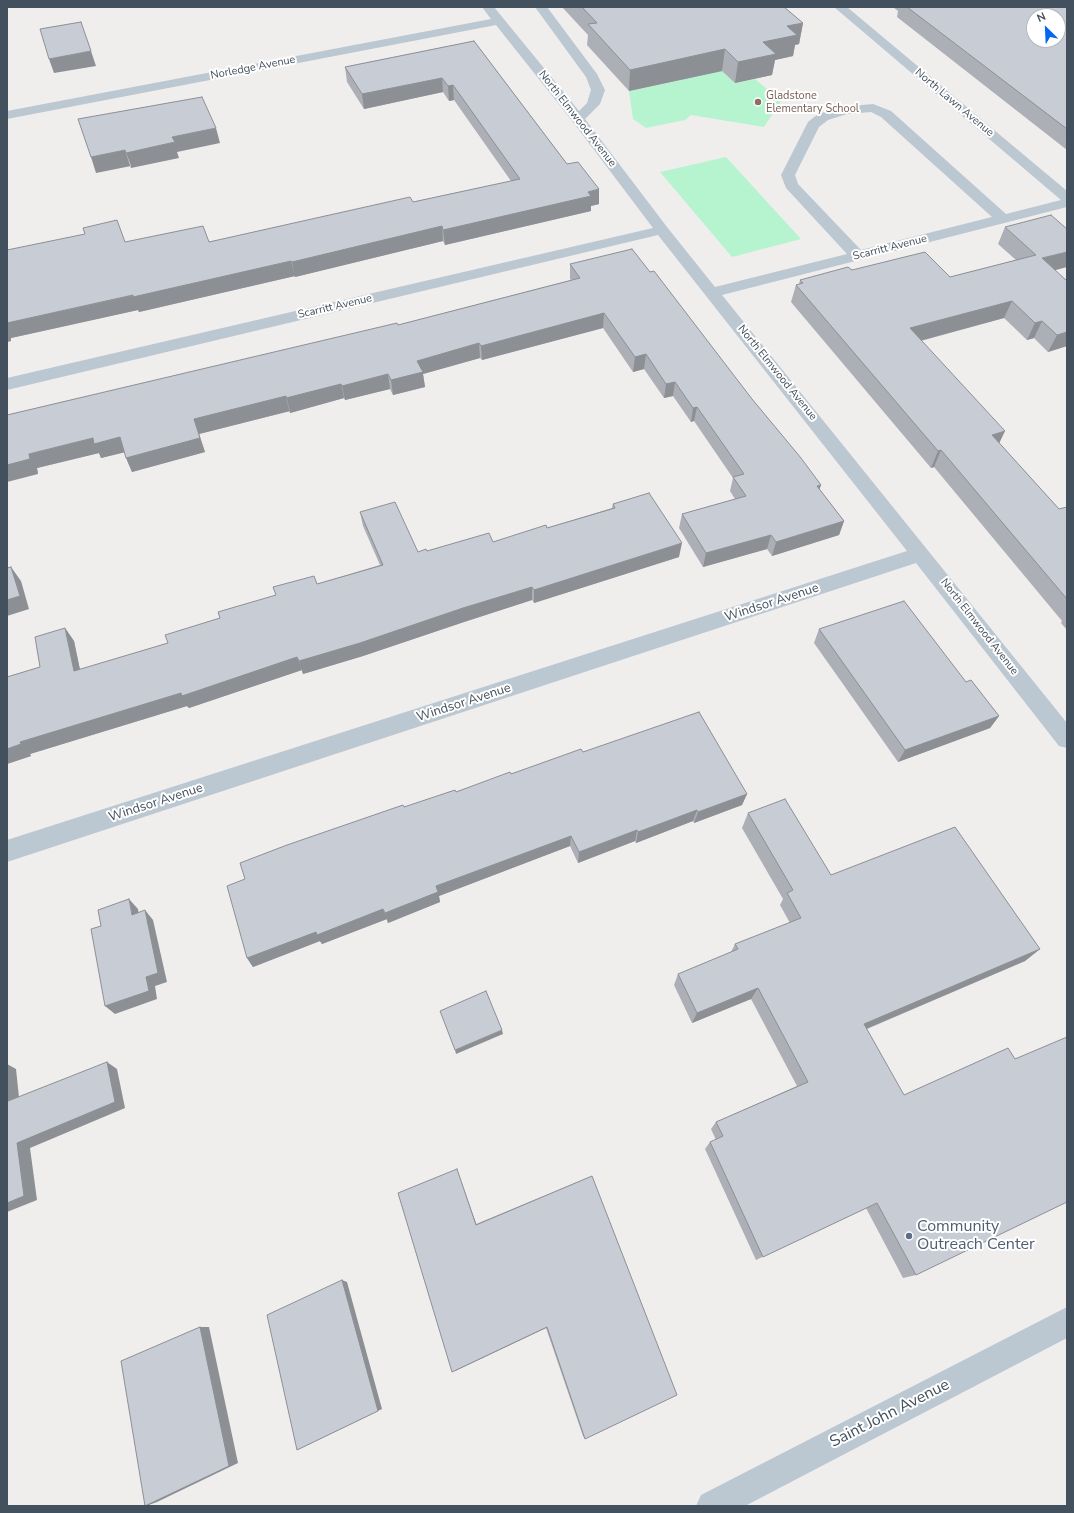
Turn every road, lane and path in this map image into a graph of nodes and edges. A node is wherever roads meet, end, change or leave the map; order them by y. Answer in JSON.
{"nodes":[{"id":1,"x":488,"y":7,"type":"edge"},
{"id":2,"x":541,"y":7,"type":"edge"},
{"id":3,"x":840,"y":7,"type":"edge"},
{"id":4,"x":499,"y":21,"type":"junction"},
{"id":5,"x":7,"y":115,"type":"edge"},
{"id":6,"x":578,"y":119,"type":"junction"},
{"id":7,"x":1067,"y":198,"type":"edge"},
{"id":8,"x":1067,"y":203,"type":"edge"},
{"id":9,"x":1003,"y":219,"type":"junction"},
{"id":10,"x":662,"y":230,"type":"junction"},
{"id":11,"x":858,"y":256,"type":"junction"},
{"id":12,"x":713,"y":292,"type":"junction"},
{"id":13,"x":7,"y":384,"type":"edge"},
{"id":14,"x":921,"y":554,"type":"junction"},
{"id":15,"x":1067,"y":739,"type":"edge"},
{"id":16,"x":7,"y":851,"type":"edge"},
{"id":17,"x":1067,"y":1322,"type":"edge"},
{"id":18,"x":723,"y":1504,"type":"edge"}],
"edges":[{"from":1,"to":4,"type":"street","name":"North Elmwood Avenue"},
{"from":2,"to":6,"type":"street"},
{"from":3,"to":7,"type":"street","name":"North Lawn Avenue"},
{"from":4,"to":5,"type":"street","name":"Norledge Avenue"},
{"from":4,"to":6,"type":"street","name":"North Elmwood Avenue"},
{"from":6,"to":10,"type":"street","name":"North Elmwood Avenue"},
{"from":8,"to":9,"type":"street","name":"Scarritt Avenue"},
{"from":9,"to":11,"type":"street","name":"Scarritt Avenue"},
{"from":9,"to":11,"type":"street"},
{"from":10,"to":12,"type":"street","name":"North Elmwood Avenue"},
{"from":10,"to":13,"type":"street","name":"Scarritt Avenue"},
{"from":11,"to":12,"type":"street","name":"Scarritt Avenue"},
{"from":12,"to":14,"type":"street","name":"North Elmwood Avenue"},
{"from":14,"to":15,"type":"street","name":"North Elmwood Avenue"},
{"from":14,"to":16,"type":"street","name":"Windsor Avenue"},
{"from":17,"to":18,"type":"street","name":"Saint John Avenue"}]}
